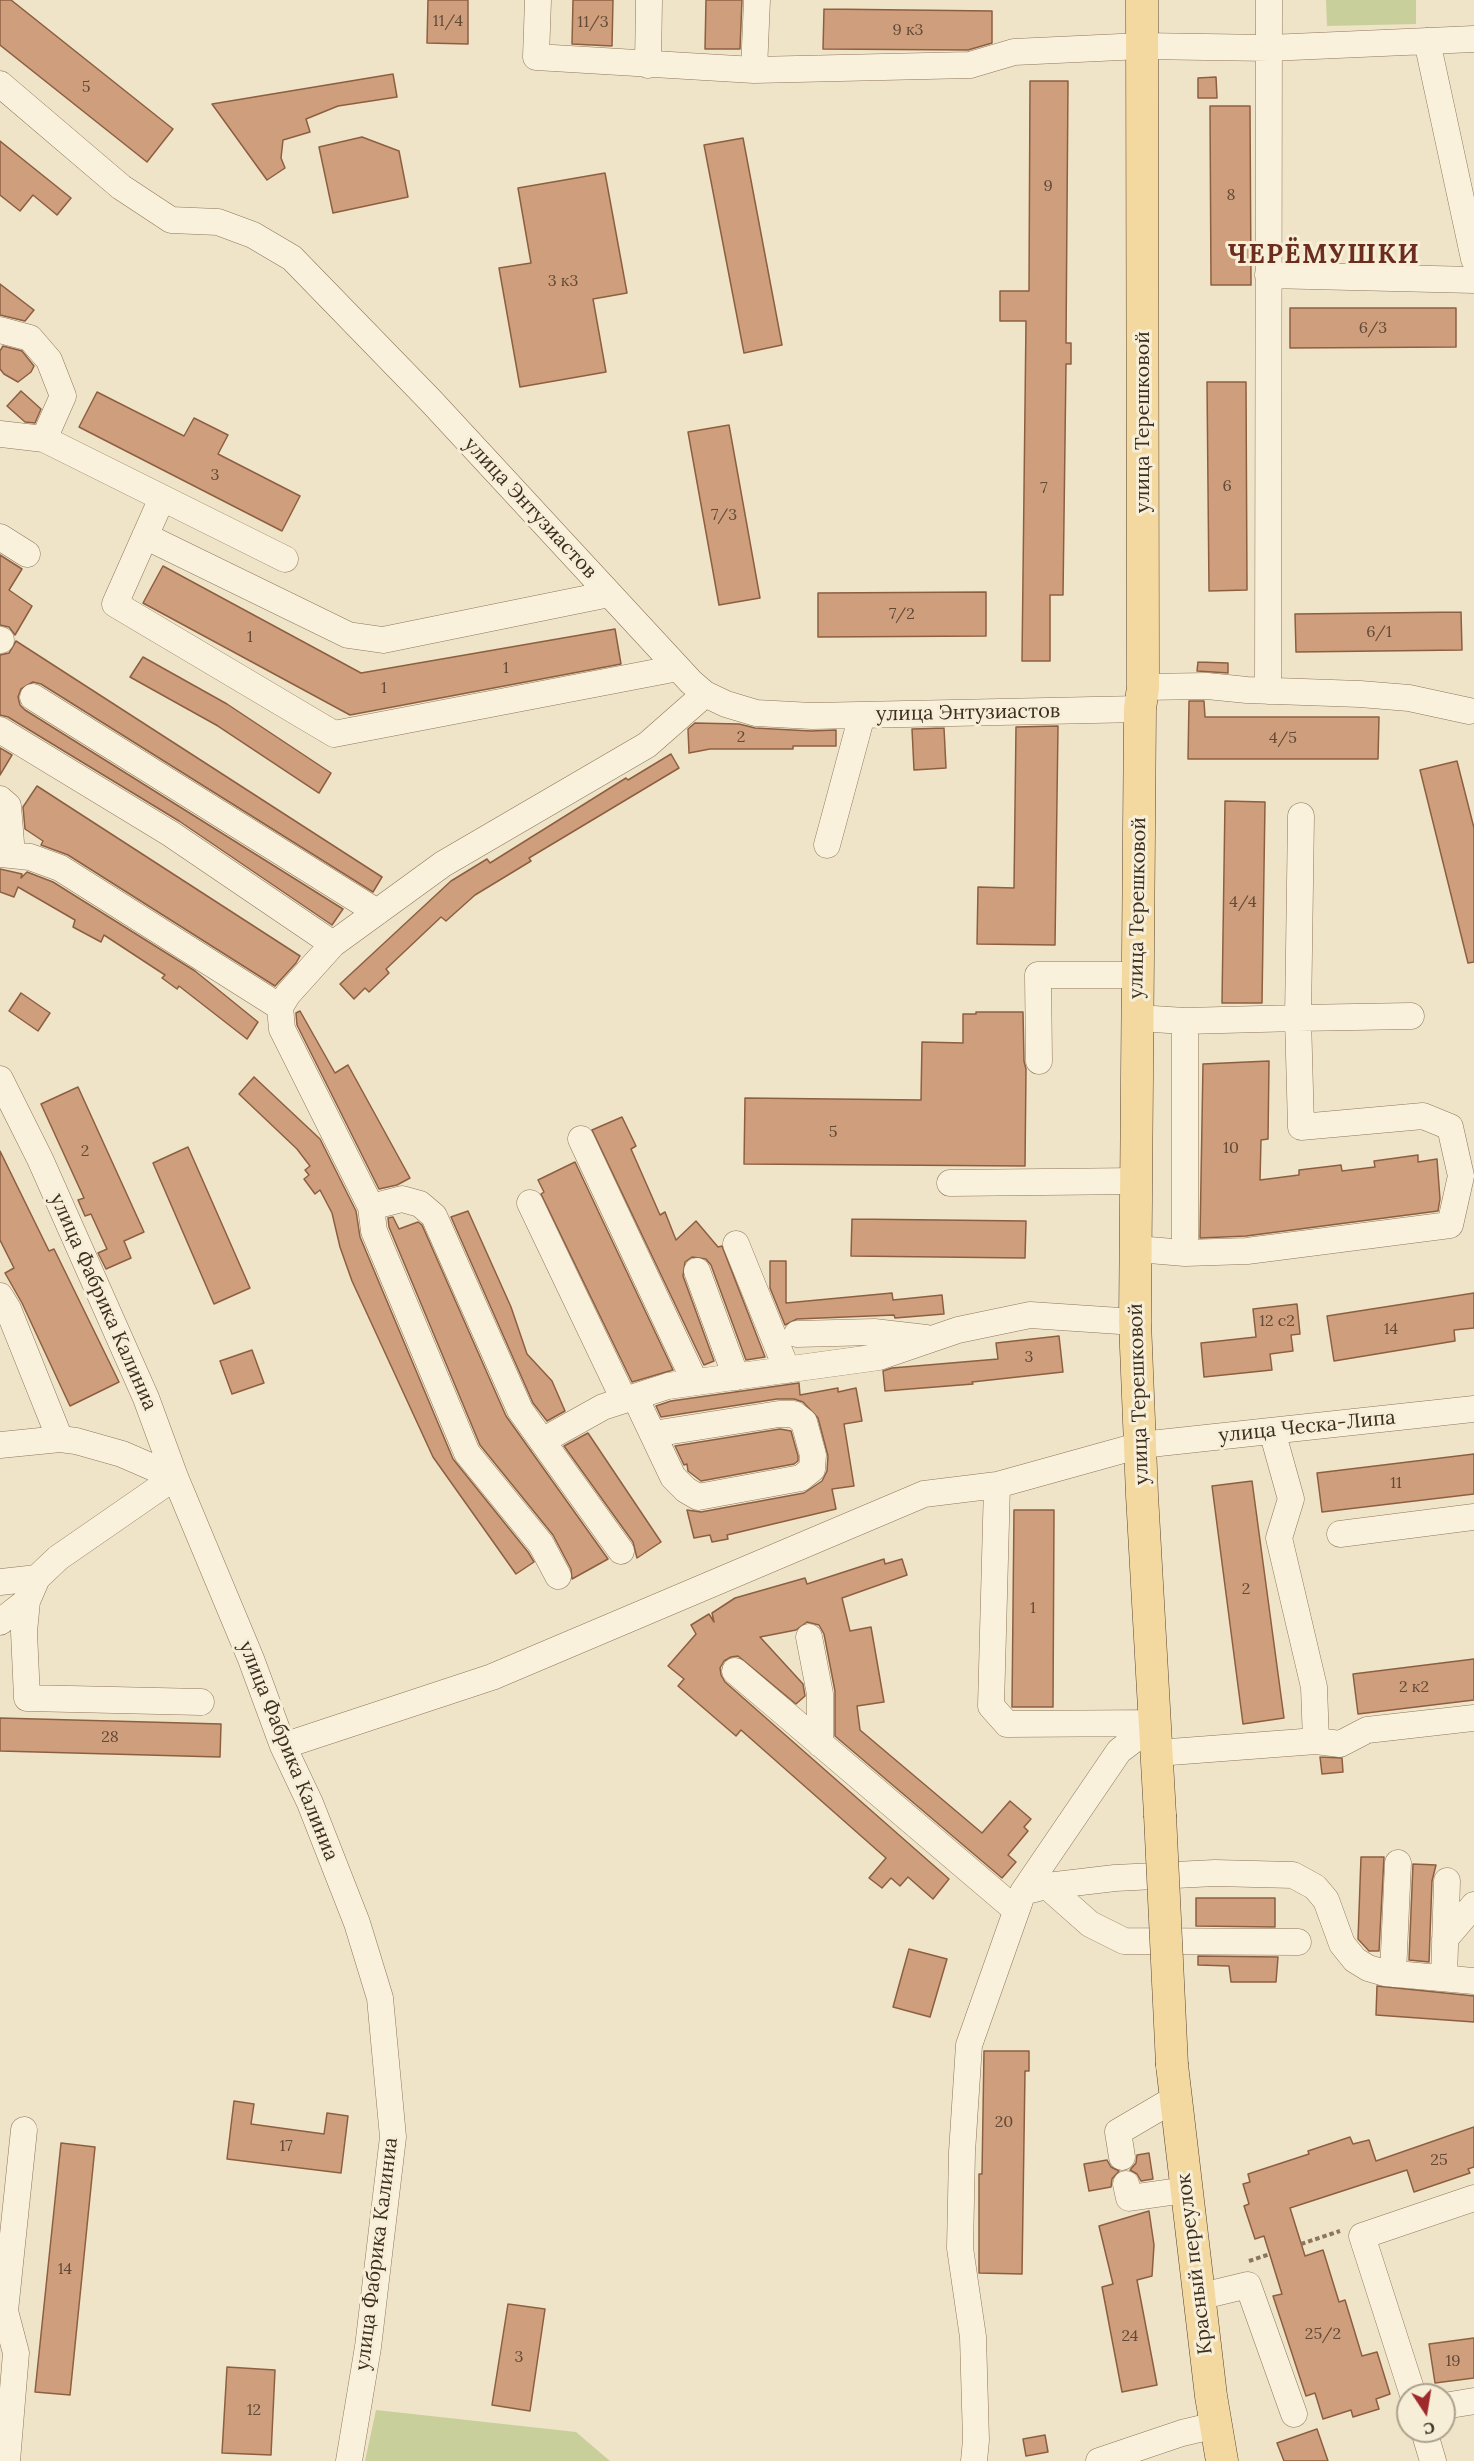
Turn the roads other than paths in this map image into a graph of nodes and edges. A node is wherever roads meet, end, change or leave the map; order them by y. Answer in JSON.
{"nodes":[{"id":1,"x":538,"y":0,"type":"edge"},
{"id":2,"x":649,"y":0,"type":"edge"},
{"id":3,"x":757,"y":0,"type":"edge"},
{"id":4,"x":1142,"y":0,"type":"edge"},
{"id":5,"x":1269,"y":0,"type":"edge"},
{"id":6,"x":1474,"y":39,"type":"edge"},
{"id":7,"x":1427,"y":41,"type":"junction"},
{"id":8,"x":1142,"y":46,"type":"junction"},
{"id":9,"x":1269,"y":48,"type":"junction"},
{"id":10,"x":648,"y":65,"type":"junction"},
{"id":11,"x":754,"y":70,"type":"junction"},
{"id":12,"x":0,"y":84,"type":"edge"},
{"id":13,"x":1474,"y":259,"type":"edge"},
{"id":14,"x":1268,"y":274,"type":"junction"},
{"id":15,"x":1474,"y":280,"type":"edge"},
{"id":16,"x":0,"y":330,"type":"edge"},
{"id":17,"x":0,"y":434,"type":"edge"},
{"id":18,"x":44,"y":439,"type":"junction"},
{"id":19,"x":162,"y":498,"type":"junction"},
{"id":20,"x":145,"y":536,"type":"junction"},
{"id":21,"x":0,"y":537,"type":"edge"},
{"id":22,"x":27,"y":554,"type":"dead end"},
{"id":23,"x":285,"y":559,"type":"dead end"},
{"id":24,"x":609,"y":594,"type":"junction"},
{"id":25,"x":678,"y":668,"type":"junction"},
{"id":26,"x":1268,"y":691,"type":"junction"},
{"id":27,"x":705,"y":694,"type":"junction"},
{"id":28,"x":33,"y":697,"type":"dead end"},
{"id":29,"x":1142,"y":698,"type":"junction"},
{"id":30,"x":862,"y":715,"type":"junction"},
{"id":31,"x":1472,"y":717,"type":"edge"},
{"id":32,"x":0,"y":730,"type":"edge"},
{"id":33,"x":0,"y":799,"type":"edge"},
{"id":34,"x":1301,"y":816,"type":"dead end"},
{"id":35,"x":827,"y":845,"type":"dead end"},
{"id":36,"x":6,"y":855,"type":"edge"},
{"id":37,"x":378,"y":912,"type":"junction"},
{"id":38,"x":333,"y":944,"type":"junction"},
{"id":39,"x":1138,"y":975,"type":"junction"},
{"id":40,"x":280,"y":1007,"type":"junction"},
{"id":41,"x":1411,"y":1016,"type":"dead end"},
{"id":42,"x":1137,"y":1018,"type":"junction"},
{"id":43,"x":1298,"y":1018,"type":"junction"},
{"id":44,"x":1185,"y":1022,"type":"junction"},
{"id":45,"x":1039,"y":1061,"type":"dead end"},
{"id":46,"x":0,"y":1079,"type":"edge"},
{"id":47,"x":581,"y":1138,"type":"dead end"},
{"id":48,"x":1137,"y":1181,"type":"junction"},
{"id":49,"x":950,"y":1183,"type":"dead end"},
{"id":50,"x":530,"y":1203,"type":"dead end"},
{"id":51,"x":370,"y":1207,"type":"junction"},
{"id":52,"x":736,"y":1244,"type":"dead end"},
{"id":53,"x":1137,"y":1249,"type":"junction"},
{"id":54,"x":1185,"y":1253,"type":"junction"},
{"id":55,"x":697,"y":1271,"type":"dead end"},
{"id":56,"x":0,"y":1296,"type":"edge"},
{"id":57,"x":1136,"y":1322,"type":"junction"},
{"id":58,"x":797,"y":1334,"type":"dead end"},
{"id":59,"x":933,"y":1338,"type":"junction"},
{"id":60,"x":787,"y":1370,"type":"junction"},
{"id":61,"x":736,"y":1377,"type":"junction"},
{"id":62,"x":694,"y":1382,"type":"junction"},
{"id":63,"x":630,"y":1399,"type":"junction"},
{"id":64,"x":1474,"y":1409,"type":"edge"},
{"id":65,"x":1272,"y":1431,"type":"junction"},
{"id":66,"x":653,"y":1434,"type":"junction"},
{"id":67,"x":60,"y":1439,"type":"junction"},
{"id":68,"x":542,"y":1441,"type":"junction"},
{"id":69,"x":0,"y":1445,"type":"edge"},
{"id":70,"x":1141,"y":1445,"type":"junction"},
{"id":71,"x":175,"y":1477,"type":"junction"},
{"id":72,"x":997,"y":1485,"type":"junction"},
{"id":73,"x":1474,"y":1517,"type":"edge"},
{"id":74,"x":1340,"y":1534,"type":"dead end"},
{"id":75,"x":621,"y":1551,"type":"dead end"},
{"id":76,"x":558,"y":1576,"type":"dead end"},
{"id":77,"x":37,"y":1578,"type":"junction"},
{"id":78,"x":0,"y":1582,"type":"edge"},
{"id":79,"x":27,"y":1601,"type":"junction"},
{"id":80,"x":0,"y":1622,"type":"edge"},
{"id":81,"x":809,"y":1637,"type":"dead end"},
{"id":82,"x":735,"y":1671,"type":"dead end"},
{"id":83,"x":201,"y":1702,"type":"dead end"},
{"id":84,"x":1474,"y":1718,"type":"edge"},
{"id":85,"x":1156,"y":1738,"type":"junction"},
{"id":86,"x":1316,"y":1741,"type":"junction"},
{"id":87,"x":820,"y":1744,"type":"junction"},
{"id":88,"x":283,"y":1746,"type":"junction"},
{"id":89,"x":1398,"y":1863,"type":"dead end"},
{"id":90,"x":1447,"y":1881,"type":"dead end"},
{"id":91,"x":1029,"y":1896,"type":"junction"},
{"id":92,"x":1474,"y":1905,"type":"edge"},
{"id":93,"x":1445,"y":1939,"type":"junction"},
{"id":94,"x":1298,"y":1942,"type":"dead end"},
{"id":95,"x":1393,"y":1974,"type":"junction"},
{"id":96,"x":1444,"y":1978,"type":"junction"},
{"id":97,"x":1474,"y":1981,"type":"edge"},
{"id":98,"x":1172,"y":2065,"type":"joint"},
{"id":99,"x":1176,"y":2098,"type":"junction"},
{"id":100,"x":24,"y":2130,"type":"dead end"},
{"id":101,"x":1122,"y":2157,"type":"dead end"},
{"id":102,"x":1126,"y":2184,"type":"dead end"},
{"id":103,"x":1186,"y":2190,"type":"junction"},
{"id":104,"x":1474,"y":2198,"type":"edge"},
{"id":105,"x":1198,"y":2297,"type":"junction"},
{"id":106,"x":8,"y":2348,"type":"edge"},
{"id":107,"x":1409,"y":2383,"type":"edge"},
{"id":108,"x":1474,"y":2401,"type":"edge"},
{"id":109,"x":1456,"y":2404,"type":"edge"},
{"id":110,"x":1294,"y":2414,"type":"dead end"},
{"id":111,"x":1216,"y":2425,"type":"junction"},
{"id":112,"x":1428,"y":2443,"type":"edge"},
{"id":113,"x":7,"y":2461,"type":"edge"},
{"id":114,"x":349,"y":2461,"type":"edge"},
{"id":115,"x":974,"y":2461,"type":"edge"},
{"id":116,"x":1099,"y":2461,"type":"edge"},
{"id":117,"x":1222,"y":2461,"type":"edge"},
{"id":118,"x":1433,"y":2461,"type":"edge"}],
"edges":[{"from":1,"to":10,"type":"street"},
{"from":2,"to":10,"type":"street"},
{"from":3,"to":11,"type":"street"},
{"from":4,"to":8,"type":"main road","name":"улица Терешковой"},
{"from":5,"to":9,"type":"street"},
{"from":6,"to":7,"type":"street"},
{"from":7,"to":9,"type":"street"},
{"from":7,"to":13,"type":"street"},
{"from":8,"to":9,"type":"street"},
{"from":8,"to":11,"type":"street"},
{"from":8,"to":29,"type":"main road","name":"улица Терешковой"},
{"from":9,"to":14,"type":"street"},
{"from":10,"to":11,"type":"street"},
{"from":12,"to":24,"type":"street","name":"улица Энтузиастов"},
{"from":14,"to":15,"type":"street"},
{"from":14,"to":26,"type":"street"},
{"from":16,"to":18,"type":"street"},
{"from":17,"to":18,"type":"street"},
{"from":18,"to":19,"type":"street"},
{"from":19,"to":20,"type":"street"},
{"from":19,"to":23,"type":"street"},
{"from":20,"to":24,"type":"street"},
{"from":20,"to":25,"type":"street"},
{"from":21,"to":22,"type":"street"},
{"from":24,"to":25,"type":"street","name":"улица Энтузиастов"},
{"from":25,"to":27,"type":"street","name":"улица Энтузиастов"},
{"from":26,"to":29,"type":"street","name":"улица Энтузиастов"},
{"from":26,"to":31,"type":"street","name":"улица Энтузиастов"},
{"from":27,"to":30,"type":"street","name":"улица Энтузиастов"},
{"from":27,"to":37,"type":"street"},
{"from":28,"to":37,"type":"street"},
{"from":29,"to":30,"type":"street","name":"улица Энтузиастов"},
{"from":29,"to":39,"type":"main road","name":"улица Терешковой"},
{"from":30,"to":35,"type":"street"},
{"from":32,"to":38,"type":"street"},
{"from":33,"to":36,"type":"street"},
{"from":34,"to":43,"type":"street"},
{"from":36,"to":40,"type":"street"},
{"from":37,"to":38,"type":"street"},
{"from":38,"to":40,"type":"street"},
{"from":39,"to":42,"type":"main road","name":"улица Терешковой"},
{"from":39,"to":45,"type":"street"},
{"from":40,"to":51,"type":"street"},
{"from":41,"to":43,"type":"street"},
{"from":42,"to":44,"type":"street"},
{"from":42,"to":48,"type":"main road","name":"улица Терешковой"},
{"from":43,"to":44,"type":"street"},
{"from":43,"to":54,"type":"street"},
{"from":44,"to":54,"type":"street"},
{"from":46,"to":71,"type":"street","name":"улица Фабрика Калиниа"},
{"from":47,"to":62,"type":"street"},
{"from":48,"to":49,"type":"street"},
{"from":48,"to":53,"type":"main road","name":"улица Терешковой"},
{"from":50,"to":63,"type":"street"},
{"from":51,"to":68,"type":"street"},
{"from":51,"to":76,"type":"street"},
{"from":52,"to":60,"type":"street"},
{"from":53,"to":54,"type":"street"},
{"from":53,"to":57,"type":"main road","name":"улица Терешковой"},
{"from":55,"to":61,"type":"street"},
{"from":56,"to":67,"type":"street"},
{"from":57,"to":59,"type":"street"},
{"from":57,"to":70,"type":"main road","name":"улица Терешковой"},
{"from":58,"to":59,"type":"street"},
{"from":59,"to":60,"type":"street"},
{"from":60,"to":61,"type":"street"},
{"from":61,"to":62,"type":"street"},
{"from":62,"to":63,"type":"street"},
{"from":63,"to":66,"type":"street"},
{"from":63,"to":68,"type":"street"},
{"from":64,"to":65,"type":"street","name":"улица Ческа-Липа"},
{"from":65,"to":70,"type":"street","name":"улица Ческа-Липа"},
{"from":65,"to":86,"type":"street"},
{"from":66,"to":66,"type":"street"},
{"from":67,"to":69,"type":"street"},
{"from":67,"to":71,"type":"street"},
{"from":68,"to":75,"type":"street"},
{"from":70,"to":72,"type":"street","name":"улица Ческа-Липа"},
{"from":70,"to":85,"type":"main road","name":"улица Терешковой"},
{"from":71,"to":77,"type":"street"},
{"from":71,"to":88,"type":"street","name":"улица Фабрика Калиниа"},
{"from":72,"to":85,"type":"street"},
{"from":72,"to":88,"type":"street","name":"улица Ческа-Липа"},
{"from":73,"to":74,"type":"street"},
{"from":77,"to":78,"type":"street"},
{"from":77,"to":79,"type":"street"},
{"from":79,"to":80,"type":"street"},
{"from":79,"to":83,"type":"street"},
{"from":81,"to":87,"type":"street"},
{"from":82,"to":87,"type":"street"},
{"from":84,"to":86,"type":"street"},
{"from":85,"to":86,"type":"street"},
{"from":85,"to":91,"type":"street"},
{"from":85,"to":98,"type":"main road","name":"улица Терешковой","bridge":true},
{"from":87,"to":91,"type":"street"},
{"from":88,"to":114,"type":"street","name":"улица Фабрика Калиниа"},
{"from":89,"to":95,"type":"street"},
{"from":90,"to":93,"type":"street"},
{"from":91,"to":94,"type":"street"},
{"from":91,"to":95,"type":"street"},
{"from":91,"to":115,"type":"street"},
{"from":92,"to":93,"type":"street"},
{"from":93,"to":96,"type":"street"},
{"from":95,"to":96,"type":"street"},
{"from":96,"to":97,"type":"street"},
{"from":98,"to":99,"type":"main road","name":"Красный переулок"},
{"from":99,"to":101,"type":"street"},
{"from":99,"to":103,"type":"main road","name":"Красный переулок"},
{"from":100,"to":106,"type":"street"},
{"from":102,"to":103,"type":"street"},
{"from":103,"to":105,"type":"main road","name":"Красный переулок"},
{"from":104,"to":107,"type":"street"},
{"from":105,"to":110,"type":"street"},
{"from":105,"to":111,"type":"main road","name":"Красный переулок"},
{"from":106,"to":113,"type":"street"},
{"from":108,"to":109,"type":"street"},
{"from":111,"to":116,"type":"street"},
{"from":111,"to":117,"type":"main road","name":"Красный переулок"},
{"from":112,"to":118,"type":"street"}]}
